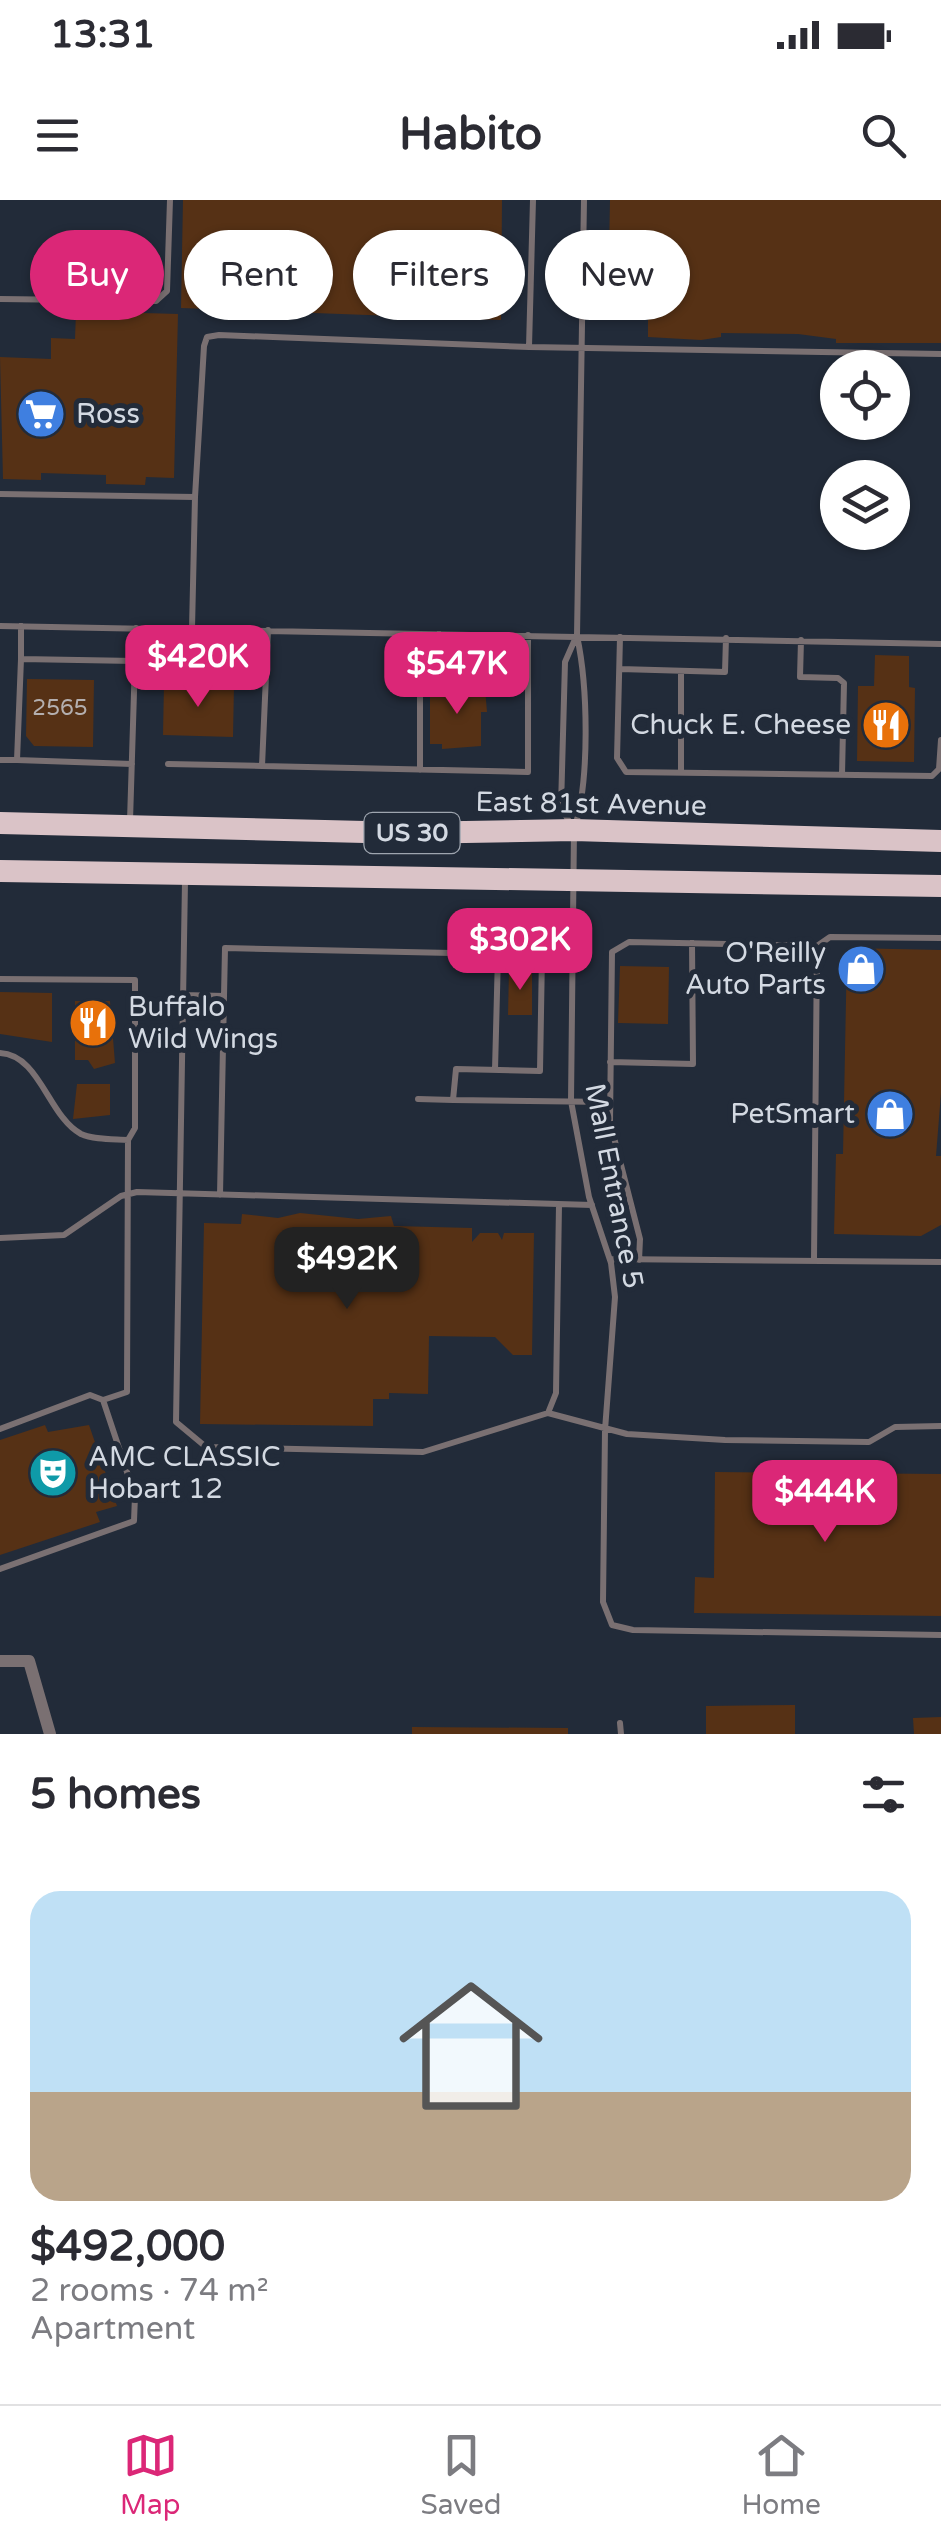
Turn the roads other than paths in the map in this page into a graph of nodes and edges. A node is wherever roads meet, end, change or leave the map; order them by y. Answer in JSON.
{"nodes":[{"id":1,"x":170,"y":200,"type":"edge"},
{"id":2,"x":533,"y":200,"type":"edge"},
{"id":3,"x":584,"y":200,"type":"edge"},
{"id":4,"x":0,"y":299,"type":"edge"},
{"id":5,"x":529,"y":347,"type":"junction"},
{"id":6,"x":580,"y":348,"type":"junction"},
{"id":7,"x":941,"y":354,"type":"edge"},
{"id":8,"x":0,"y":494,"type":"edge"},
{"id":9,"x":196,"y":498,"type":"junction"},
{"id":10,"x":0,"y":626,"type":"edge"},
{"id":11,"x":21,"y":626,"type":"junction"},
{"id":12,"x":136,"y":628,"type":"junction"},
{"id":13,"x":192,"y":628,"type":"junction"},
{"id":14,"x":268,"y":630,"type":"junction"},
{"id":15,"x":439,"y":634,"type":"junction"},
{"id":16,"x":528,"y":635,"type":"junction"},
{"id":17,"x":577,"y":636,"type":"junction"},
{"id":18,"x":620,"y":637,"type":"junction"},
{"id":19,"x":726,"y":638,"type":"junction"},
{"id":20,"x":801,"y":640,"type":"junction"},
{"id":21,"x":941,"y":644,"type":"edge"},
{"id":22,"x":21,"y":659,"type":"junction"},
{"id":23,"x":135,"y":661,"type":"junction"},
{"id":24,"x":441,"y":669,"type":"junction"},
{"id":25,"x":620,"y":669,"type":"junction"},
{"id":26,"x":528,"y":670,"type":"junction"},
{"id":27,"x":681,"y":671,"type":"junction"},
{"id":28,"x":178,"y":676,"type":"dead end"},
{"id":29,"x":266,"y":677,"type":"junction"},
{"id":30,"x":941,"y":740,"type":"edge"},
{"id":31,"x":0,"y":760,"type":"edge"},
{"id":32,"x":17,"y":760,"type":"junction"},
{"id":33,"x":132,"y":764,"type":"junction"},
{"id":34,"x":168,"y":764,"type":"dead end"},
{"id":35,"x":262,"y":766,"type":"junction"},
{"id":36,"x":420,"y":770,"type":"junction"},
{"id":37,"x":680,"y":772,"type":"junction"},
{"id":38,"x":842,"y":775,"type":"junction"},
{"id":39,"x":0,"y":823,"type":"edge"},
{"id":40,"x":130,"y":827,"type":"junction"},
{"id":41,"x":574,"y":830,"type":"junction"},
{"id":42,"x":941,"y":841,"type":"edge"},
{"id":43,"x":0,"y":872,"type":"edge"},
{"id":44,"x":185,"y":874,"type":"junction"},
{"id":45,"x":573,"y":880,"type":"junction"},
{"id":46,"x":941,"y":886,"type":"edge"},
{"id":47,"x":941,"y":938,"type":"edge"},
{"id":48,"x":692,"y":943,"type":"junction"},
{"id":49,"x":818,"y":946,"type":"junction"},
{"id":50,"x":498,"y":954,"type":"junction"},
{"id":51,"x":0,"y":978,"type":"edge"},
{"id":52,"x":183,"y":995,"type":"junction"},
{"id":53,"x":224,"y":996,"type":"junction"},
{"id":54,"x":0,"y":1053,"type":"edge"},
{"id":55,"x":610,"y":1062,"type":"junction"},
{"id":56,"x":495,"y":1070,"type":"junction"},
{"id":57,"x":418,"y":1099,"type":"dead end"},
{"id":58,"x":453,"y":1100,"type":"junction"},
{"id":59,"x":571,"y":1102,"type":"junction"},
{"id":60,"x":610,"y":1102,"type":"junction"},
{"id":61,"x":128,"y":1140,"type":"junction"},
{"id":62,"x":129,"y":1194,"type":"junction"},
{"id":63,"x":180,"y":1194,"type":"junction"},
{"id":64,"x":220,"y":1195,"type":"junction"},
{"id":65,"x":559,"y":1204,"type":"junction"},
{"id":66,"x":592,"y":1206,"type":"junction"},
{"id":67,"x":0,"y":1238,"type":"edge"},
{"id":68,"x":610,"y":1259,"type":"junction"},
{"id":69,"x":640,"y":1260,"type":"junction"},
{"id":70,"x":814,"y":1260,"type":"junction"},
{"id":71,"x":941,"y":1262,"type":"edge"},
{"id":72,"x":103,"y":1400,"type":"junction"},
{"id":73,"x":548,"y":1413,"type":"junction"},
{"id":74,"x":941,"y":1426,"type":"edge"},
{"id":75,"x":0,"y":1429,"type":"edge"},
{"id":76,"x":605,"y":1430,"type":"junction"},
{"id":77,"x":0,"y":1569,"type":"edge"},
{"id":78,"x":941,"y":1635,"type":"edge"},
{"id":79,"x":0,"y":1661,"type":"edge"},
{"id":80,"x":620,"y":1723,"type":"dead end"},
{"id":81,"x":50,"y":1734,"type":"edge"},
{"id":82,"x":620,"y":1734,"type":"edge"}],
"edges":[{"from":1,"to":4,"type":"lane"},
{"from":2,"to":5,"type":"lane"},
{"from":3,"to":6,"type":"lane","name":"Mall Entrance 5"},
{"from":5,"to":6,"type":"lane"},
{"from":5,"to":9,"type":"lane"},
{"from":6,"to":7,"type":"lane"},
{"from":6,"to":17,"type":"lane","name":"Mall Entrance 5"},
{"from":8,"to":9,"type":"lane"},
{"from":9,"to":13,"type":"lane"},
{"from":10,"to":11,"type":"lane"},
{"from":11,"to":12,"type":"lane"},
{"from":11,"to":22,"type":"lane"},
{"from":12,"to":13,"type":"lane"},
{"from":12,"to":23,"type":"lane"},
{"from":13,"to":14,"type":"lane"},
{"from":14,"to":15,"type":"lane"},
{"from":14,"to":29,"type":"lane"},
{"from":15,"to":16,"type":"lane"},
{"from":15,"to":24,"type":"lane"},
{"from":16,"to":17,"type":"lane"},
{"from":16,"to":26,"type":"lane"},
{"from":17,"to":18,"type":"lane"},
{"from":17,"to":41,"type":"lane","name":"Mall Entrance 5"},
{"from":17,"to":41,"type":"lane","name":"Mall Entrance 5"},
{"from":18,"to":19,"type":"lane"},
{"from":18,"to":25,"type":"lane"},
{"from":19,"to":20,"type":"lane"},
{"from":19,"to":27,"type":"lane"},
{"from":20,"to":21,"type":"lane"},
{"from":20,"to":38,"type":"lane"},
{"from":22,"to":23,"type":"lane"},
{"from":22,"to":32,"type":"lane"},
{"from":23,"to":33,"type":"lane"},
{"from":24,"to":26,"type":"lane"},
{"from":24,"to":36,"type":"lane"},
{"from":25,"to":27,"type":"lane"},
{"from":25,"to":37,"type":"lane"},
{"from":26,"to":36,"type":"lane"},
{"from":27,"to":37,"type":"lane"},
{"from":28,"to":29,"type":"lane"},
{"from":29,"to":35,"type":"lane"},
{"from":30,"to":38,"type":"lane"},
{"from":31,"to":32,"type":"lane"},
{"from":32,"to":33,"type":"lane"},
{"from":33,"to":40,"type":"lane"},
{"from":34,"to":35,"type":"lane"},
{"from":35,"to":36,"type":"lane"},
{"from":37,"to":38,"type":"lane"},
{"from":39,"to":40,"type":"highway","name":"East 81st Avenue","number":"US 30"},
{"from":40,"to":41,"type":"highway","name":"East 81st Avenue","number":"US 30"},
{"from":41,"to":42,"type":"highway","name":"East 81st Avenue","number":"US 30"},
{"from":41,"to":45,"type":"lane","name":"Mall Entrance 5"},
{"from":43,"to":44,"type":"highway","number":"US 30"},
{"from":44,"to":45,"type":"highway","number":"US 30"},
{"from":44,"to":52,"type":"lane"},
{"from":45,"to":46,"type":"highway","number":"US 30"},
{"from":45,"to":59,"type":"lane","name":"Mall Entrance 5"},
{"from":47,"to":49,"type":"lane"},
{"from":48,"to":49,"type":"lane"},
{"from":48,"to":55,"type":"lane"},
{"from":48,"to":55,"type":"lane"},
{"from":49,"to":70,"type":"lane"},
{"from":50,"to":53,"type":"lane"},
{"from":50,"to":56,"type":"lane"},
{"from":50,"to":56,"type":"lane"},
{"from":51,"to":61,"type":"lane"},
{"from":52,"to":53,"type":"lane"},
{"from":52,"to":63,"type":"lane"},
{"from":53,"to":64,"type":"lane"},
{"from":54,"to":61,"type":"lane"},
{"from":55,"to":60,"type":"lane"},
{"from":56,"to":58,"type":"lane"},
{"from":57,"to":58,"type":"lane"},
{"from":58,"to":59,"type":"lane"},
{"from":59,"to":60,"type":"lane"},
{"from":59,"to":66,"type":"lane","name":"Mall Entrance 5"},
{"from":60,"to":69,"type":"lane"},
{"from":61,"to":62,"type":"lane"},
{"from":62,"to":63,"type":"lane"},
{"from":62,"to":67,"type":"lane"},
{"from":62,"to":72,"type":"lane"},
{"from":63,"to":64,"type":"lane"},
{"from":63,"to":73,"type":"lane"},
{"from":64,"to":65,"type":"lane"},
{"from":65,"to":66,"type":"lane"},
{"from":65,"to":73,"type":"lane"},
{"from":66,"to":68,"type":"lane","name":"Mall Entrance 5"},
{"from":68,"to":69,"type":"lane"},
{"from":68,"to":76,"type":"lane","name":"Mall Entrance 5"},
{"from":69,"to":70,"type":"lane"},
{"from":70,"to":71,"type":"lane"},
{"from":72,"to":75,"type":"lane"},
{"from":72,"to":77,"type":"lane"},
{"from":73,"to":76,"type":"lane"},
{"from":74,"to":76,"type":"lane"},
{"from":76,"to":78,"type":"lane","name":"Mall Entrance 5"},
{"from":79,"to":81,"type":"street"},
{"from":80,"to":82,"type":"lane"}]}
